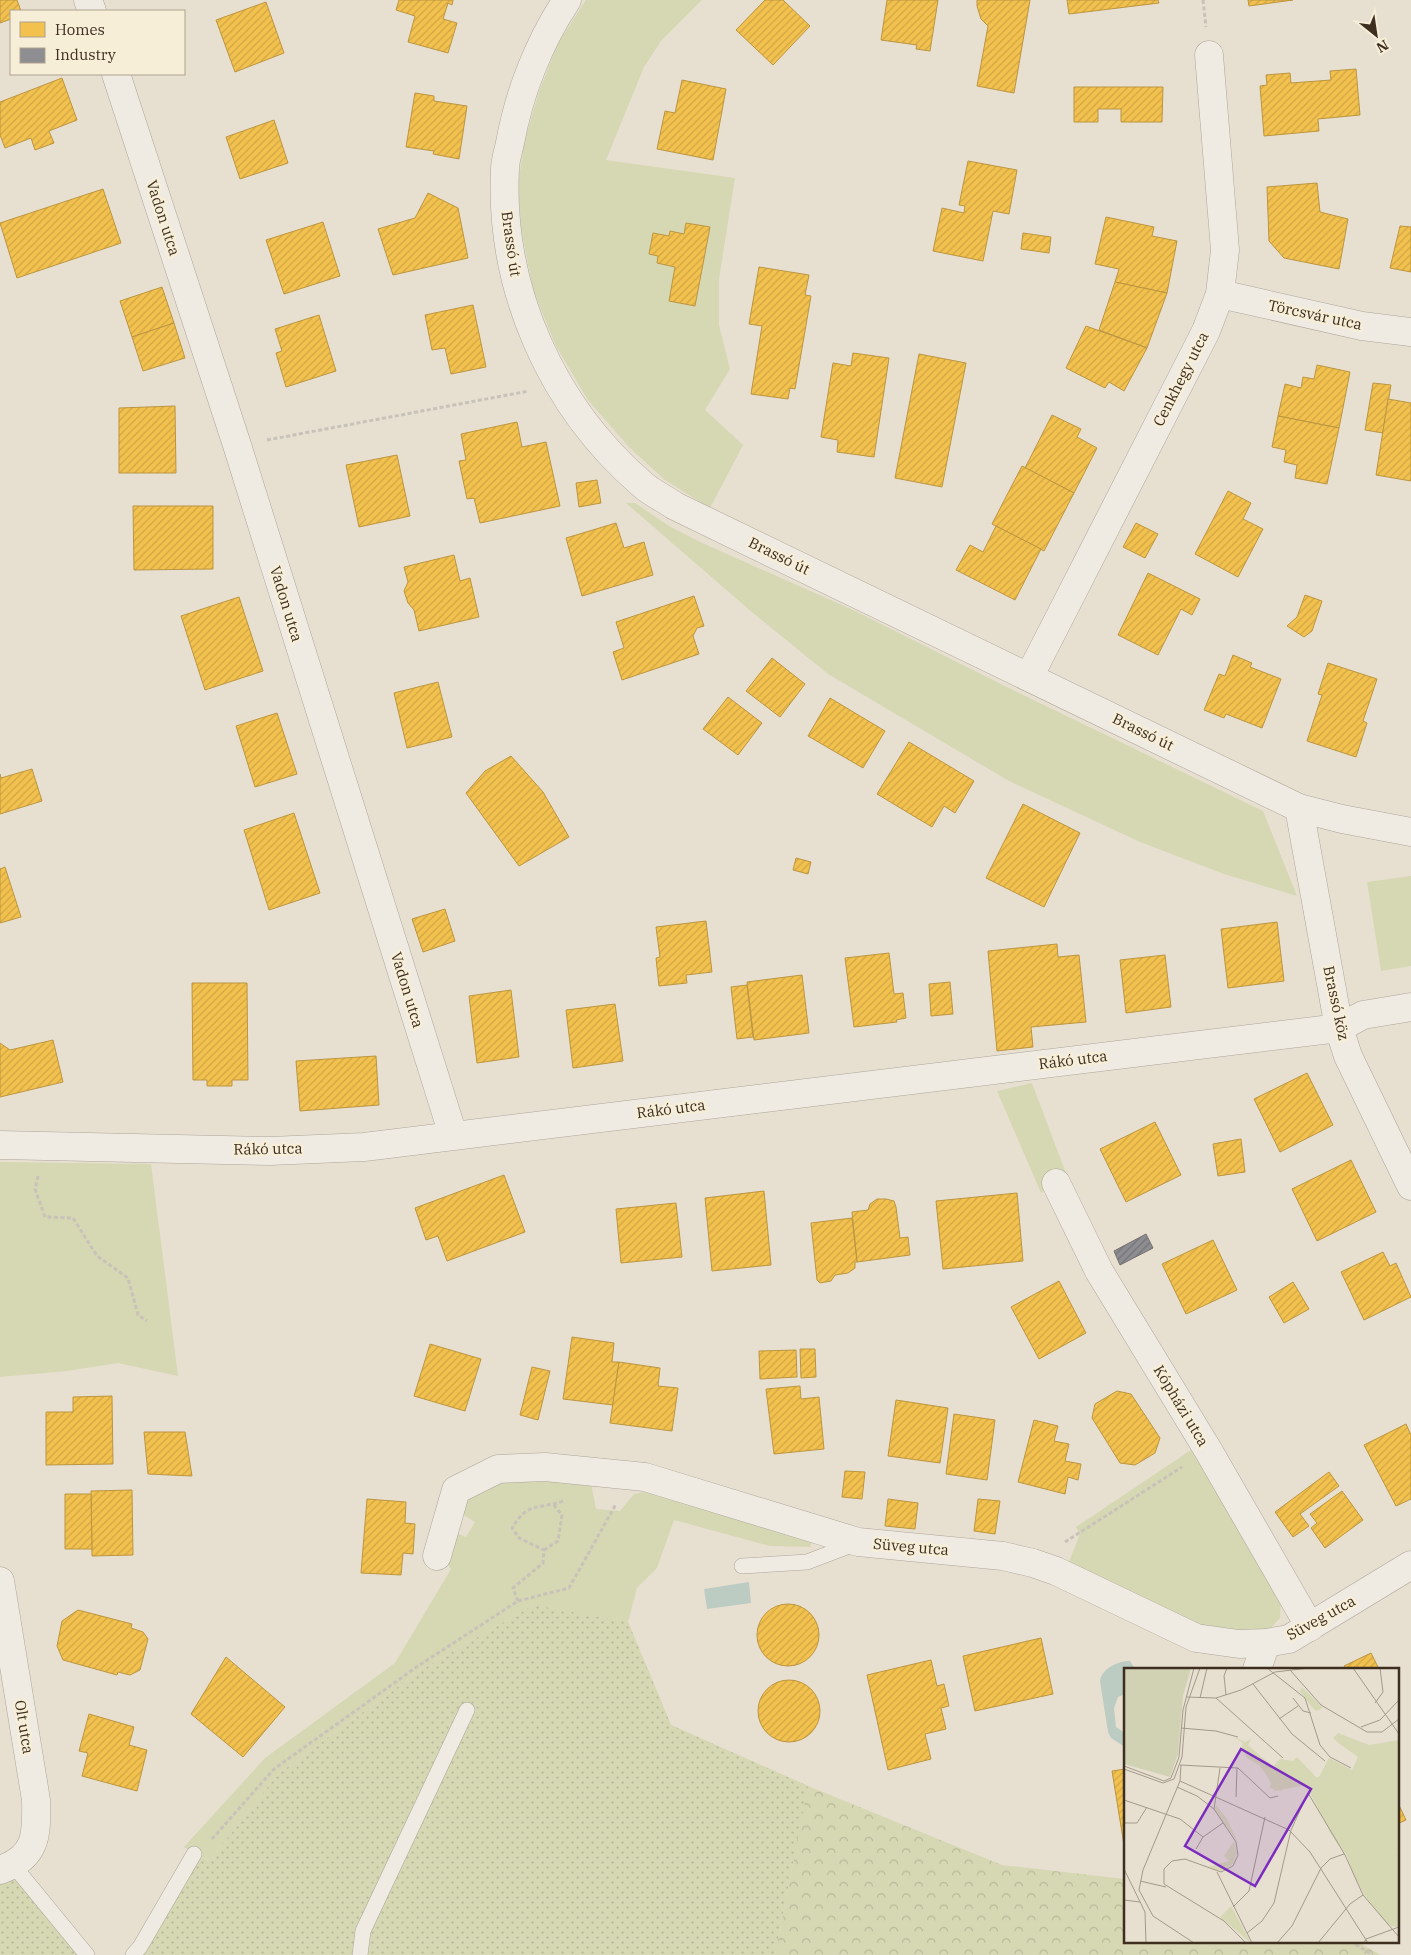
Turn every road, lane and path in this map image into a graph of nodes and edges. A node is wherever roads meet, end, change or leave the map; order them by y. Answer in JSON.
{"nodes":[{"id":1,"x":568,"y":0,"type":"edge"},
{"id":2,"x":1209,"y":55,"type":"dead end"},
{"id":3,"x":116,"y":75,"type":"edge"},
{"id":4,"x":1220,"y":294,"type":"junction"},
{"id":5,"x":1411,"y":332,"type":"edge"},
{"id":6,"x":559,"y":386,"type":"junction"},
{"id":7,"x":237,"y":446,"type":"junction"},
{"id":8,"x":1028,"y":677,"type":"junction"},
{"id":9,"x":1299,"y":808,"type":"junction"},
{"id":10,"x":1400,"y":830,"type":"edge"},
{"id":11,"x":1411,"y":1007,"type":"edge"},
{"id":12,"x":1339,"y":1028,"type":"junction"},
{"id":13,"x":453,"y":1135,"type":"junction"},
{"id":14,"x":0,"y":1145,"type":"edge"},
{"id":15,"x":44,"y":1146,"type":"junction"},
{"id":16,"x":1056,"y":1183,"type":"dead end"},
{"id":17,"x":1411,"y":1186,"type":"edge"},
{"id":18,"x":147,"y":1321,"type":"dead end"},
{"id":19,"x":1208,"y":1450,"type":"junction"},
{"id":20,"x":578,"y":1470,"type":"junction"},
{"id":21,"x":627,"y":1475,"type":"junction"},
{"id":22,"x":553,"y":1504,"type":"junction"},
{"id":23,"x":858,"y":1542,"type":"junction"},
{"id":24,"x":544,"y":1550,"type":"junction"},
{"id":25,"x":438,"y":1556,"type":"dead end"},
{"id":26,"x":1033,"y":1563,"type":"junction"},
{"id":27,"x":1411,"y":1565,"type":"edge"},
{"id":28,"x":742,"y":1566,"type":"dead end"},
{"id":29,"x":0,"y":1580,"type":"edge"},
{"id":30,"x":518,"y":1601,"type":"junction"},
{"id":31,"x":1310,"y":1627,"type":"junction"},
{"id":32,"x":1266,"y":1643,"type":"junction"},
{"id":33,"x":1257,"y":1668,"type":"edge"},
{"id":34,"x":467,"y":1710,"type":"dead end"},
{"id":35,"x":194,"y":1854,"type":"joint"},
{"id":36,"x":7,"y":1868,"type":"edge"},
{"id":37,"x":1352,"y":1942,"type":"edge"},
{"id":38,"x":87,"y":1955,"type":"edge"},
{"id":39,"x":133,"y":1955,"type":"edge"},
{"id":40,"x":360,"y":1955,"type":"edge"},
{"id":41,"x":1372,"y":1955,"type":"edge"}],
"edges":[{"from":1,"to":6,"type":"street","name":"Brassó út"},
{"from":2,"to":4,"type":"street","name":"Cenkhegy utca"},
{"from":3,"to":7,"type":"street","name":"Vadon utca"},
{"from":4,"to":5,"type":"street","name":"Törcsvár utca"},
{"from":4,"to":8,"type":"street","name":"Cenkhegy utca"},
{"from":6,"to":7,"type":"path"},
{"from":6,"to":8,"type":"street","name":"Brassó út"},
{"from":7,"to":13,"type":"street","name":"Vadon utca"},
{"from":8,"to":9,"type":"street","name":"Brassó út"},
{"from":9,"to":10,"type":"street","name":"Brassó út"},
{"from":9,"to":12,"type":"street","name":"Brassó köz"},
{"from":11,"to":12,"type":"street"},
{"from":12,"to":13,"type":"street","name":"Rákó utca"},
{"from":12,"to":17,"type":"street","name":"Brassó köz"},
{"from":13,"to":15,"type":"street","name":"Rákó utca"},
{"from":14,"to":15,"type":"street","name":"Rákó utca"},
{"from":15,"to":18,"type":"path"},
{"from":16,"to":19,"type":"street","name":"Kópházi utca"},
{"from":19,"to":26,"type":"path"},
{"from":19,"to":31,"type":"street","name":"Kópházi utca"},
{"from":20,"to":21,"type":"street","name":"Süveg utca"},
{"from":20,"to":22,"type":"path"},
{"from":20,"to":25,"type":"street","name":"Süveg utca"},
{"from":21,"to":23,"type":"street","name":"Süveg utca"},
{"from":21,"to":30,"type":"path"},
{"from":22,"to":24,"type":"path"},
{"from":22,"to":24,"type":"path"},
{"from":23,"to":26,"type":"street","name":"Süveg utca"},
{"from":23,"to":28,"type":"lane"},
{"from":24,"to":30,"type":"path"},
{"from":26,"to":32,"type":"street","name":"Süveg utca"},
{"from":27,"to":31,"type":"street","name":"Süveg utca"},
{"from":29,"to":36,"type":"street","name":"Olt utca"},
{"from":30,"to":35,"type":"path"},
{"from":31,"to":32,"type":"street","name":"Süveg utca"},
{"from":32,"to":33,"type":"street"},
{"from":34,"to":40,"type":"lane"},
{"from":35,"to":39,"type":"lane"},
{"from":36,"to":38,"type":"lane"},
{"from":37,"to":41,"type":"path"}]}
